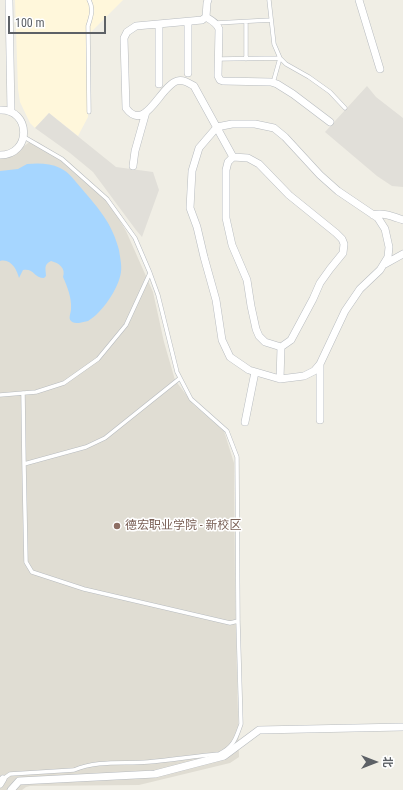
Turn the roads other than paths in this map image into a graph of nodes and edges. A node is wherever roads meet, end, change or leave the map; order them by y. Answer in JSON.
{"nodes":[{"id":1,"x":9,"y":0,"type":"edge"},
{"id":2,"x":89,"y":0,"type":"edge"},
{"id":3,"x":208,"y":0,"type":"edge"},
{"id":4,"x":269,"y":0,"type":"edge"},
{"id":5,"x":359,"y":0,"type":"edge"},
{"id":6,"x":206,"y":17,"type":"junction"},
{"id":7,"x":271,"y":20,"type":"junction"},
{"id":8,"x":188,"y":22,"type":"junction"},
{"id":9,"x":246,"y":22,"type":"junction"},
{"id":10,"x":215,"y":23,"type":"junction"},
{"id":11,"x":159,"y":24,"type":"junction"},
{"id":12,"x":280,"y":58,"type":"junction"},
{"id":13,"x":219,"y":59,"type":"junction"},
{"id":14,"x":246,"y":59,"type":"junction"},
{"id":15,"x":380,"y":69,"type":"dead end"},
{"id":16,"x":188,"y":73,"type":"dead end"},
{"id":17,"x":273,"y":83,"type":"junction"},
{"id":18,"x":159,"y":84,"type":"dead end"},
{"id":19,"x":345,"y":108,"type":"dead end"},
{"id":20,"x":0,"y":110,"type":"edge"},
{"id":21,"x":11,"y":112,"type":"junction"},
{"id":22,"x":88,"y":112,"type":"dead end"},
{"id":23,"x":146,"y":112,"type":"junction"},
{"id":24,"x":330,"y":122,"type":"dead end"},
{"id":25,"x":217,"y":127,"type":"junction"},
{"id":26,"x":24,"y":137,"type":"junction"},
{"id":27,"x":0,"y":155,"type":"edge"},
{"id":28,"x":233,"y":157,"type":"junction"},
{"id":29,"x":134,"y":166,"type":"dead end"},
{"id":30,"x":373,"y":214,"type":"junction"},
{"id":31,"x":403,"y":220,"type":"edge"},
{"id":32,"x":403,"y":254,"type":"edge"},
{"id":33,"x":382,"y":267,"type":"junction"},
{"id":34,"x":150,"y":273,"type":"junction"},
{"id":35,"x":281,"y":347,"type":"junction"},
{"id":36,"x":320,"y":364,"type":"junction"},
{"id":37,"x":255,"y":372,"type":"junction"},
{"id":38,"x":180,"y":378,"type":"junction"},
{"id":39,"x":280,"y":379,"type":"junction"},
{"id":40,"x":24,"y":393,"type":"junction"},
{"id":41,"x":0,"y":395,"type":"edge"},
{"id":42,"x":320,"y":420,"type":"dead end"},
{"id":43,"x":245,"y":422,"type":"dead end"},
{"id":44,"x":24,"y":464,"type":"junction"},
{"id":45,"x":238,"y":621,"type":"junction"},
{"id":46,"x":403,"y":727,"type":"edge"},
{"id":47,"x":1,"y":782,"type":"edge"},
{"id":48,"x":11,"y":790,"type":"edge"}],
"edges":[{"from":1,"to":21,"type":"street"},
{"from":2,"to":22,"type":"lane"},
{"from":3,"to":6,"type":"street"},
{"from":4,"to":7,"type":"lane"},
{"from":5,"to":15,"type":"street"},
{"from":6,"to":8,"type":"street"},
{"from":6,"to":10,"type":"street"},
{"from":7,"to":9,"type":"lane"},
{"from":7,"to":12,"type":"lane"},
{"from":8,"to":11,"type":"street"},
{"from":8,"to":16,"type":"street"},
{"from":9,"to":10,"type":"lane"},
{"from":9,"to":14,"type":"lane"},
{"from":10,"to":13,"type":"street"},
{"from":11,"to":18,"type":"street"},
{"from":11,"to":23,"type":"street"},
{"from":12,"to":14,"type":"lane"},
{"from":12,"to":17,"type":"lane"},
{"from":12,"to":19,"type":"lane"},
{"from":13,"to":14,"type":"lane"},
{"from":13,"to":17,"type":"street"},
{"from":17,"to":24,"type":"street"},
{"from":20,"to":21,"type":"street"},
{"from":21,"to":26,"type":"street"},
{"from":23,"to":25,"type":"street"},
{"from":23,"to":29,"type":"street"},
{"from":25,"to":28,"type":"street"},
{"from":25,"to":30,"type":"street"},
{"from":25,"to":37,"type":"street"},
{"from":26,"to":27,"type":"street"},
{"from":26,"to":34,"type":"lane"},
{"from":28,"to":35,"type":"street"},
{"from":28,"to":35,"type":"street"},
{"from":30,"to":31,"type":"street"},
{"from":30,"to":33,"type":"street"},
{"from":32,"to":33,"type":"street"},
{"from":33,"to":36,"type":"street"},
{"from":34,"to":38,"type":"lane"},
{"from":34,"to":40,"type":"lane"},
{"from":35,"to":39,"type":"street"},
{"from":36,"to":39,"type":"street"},
{"from":36,"to":42,"type":"street"},
{"from":37,"to":39,"type":"street"},
{"from":37,"to":43,"type":"street"},
{"from":38,"to":44,"type":"lane"},
{"from":38,"to":45,"type":"lane"},
{"from":40,"to":41,"type":"lane"},
{"from":40,"to":44,"type":"lane"},
{"from":44,"to":45,"type":"lane"},
{"from":45,"to":47,"type":"lane"},
{"from":46,"to":48,"type":"street"}]}
